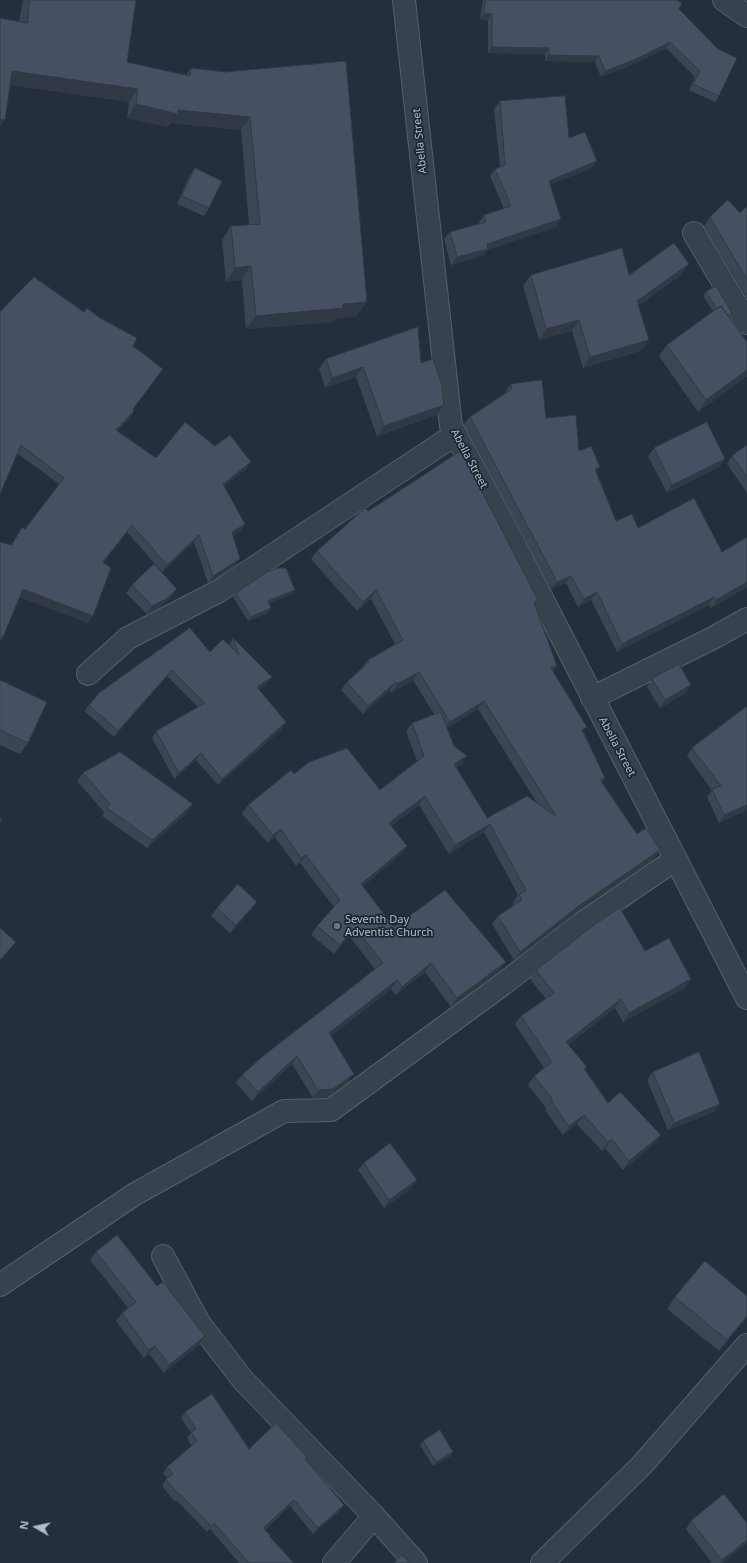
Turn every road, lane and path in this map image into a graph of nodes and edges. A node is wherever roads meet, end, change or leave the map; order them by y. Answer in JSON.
{"nodes":[{"id":1,"x":404,"y":0,"type":"edge"},
{"id":2,"x":724,"y":0,"type":"edge"},
{"id":3,"x":747,"y":16,"type":"edge"},
{"id":4,"x":694,"y":233,"type":"dead end"},
{"id":5,"x":747,"y":323,"type":"edge"},
{"id":6,"x":456,"y":434,"type":"junction"},
{"id":7,"x":747,"y":618,"type":"edge"},
{"id":8,"x":88,"y":674,"type":"dead end"},
{"id":9,"x":592,"y":698,"type":"junction"},
{"id":10,"x":676,"y":859,"type":"junction"},
{"id":11,"x":747,"y":998,"type":"edge"},
{"id":12,"x":163,"y":1256,"type":"dead end"},
{"id":13,"x":0,"y":1285,"type":"edge"},
{"id":14,"x":747,"y":1344,"type":"edge"},
{"id":15,"x":374,"y":1516,"type":"junction"},
{"id":16,"x":334,"y":1563,"type":"edge"},
{"id":17,"x":416,"y":1563,"type":"edge"},
{"id":18,"x":542,"y":1563,"type":"edge"}],
"edges":[{"from":1,"to":6,"type":"street","name":"Abella Street"},
{"from":2,"to":3,"type":"street"},
{"from":4,"to":5,"type":"street"},
{"from":6,"to":8,"type":"street"},
{"from":6,"to":9,"type":"street","name":"Abella Street"},
{"from":7,"to":9,"type":"street"},
{"from":9,"to":10,"type":"street","name":"Abella Street"},
{"from":10,"to":11,"type":"street","name":"Abella Street"},
{"from":10,"to":13,"type":"street"},
{"from":12,"to":15,"type":"street"},
{"from":14,"to":18,"type":"street"},
{"from":15,"to":16,"type":"street"},
{"from":15,"to":17,"type":"street"}]}
